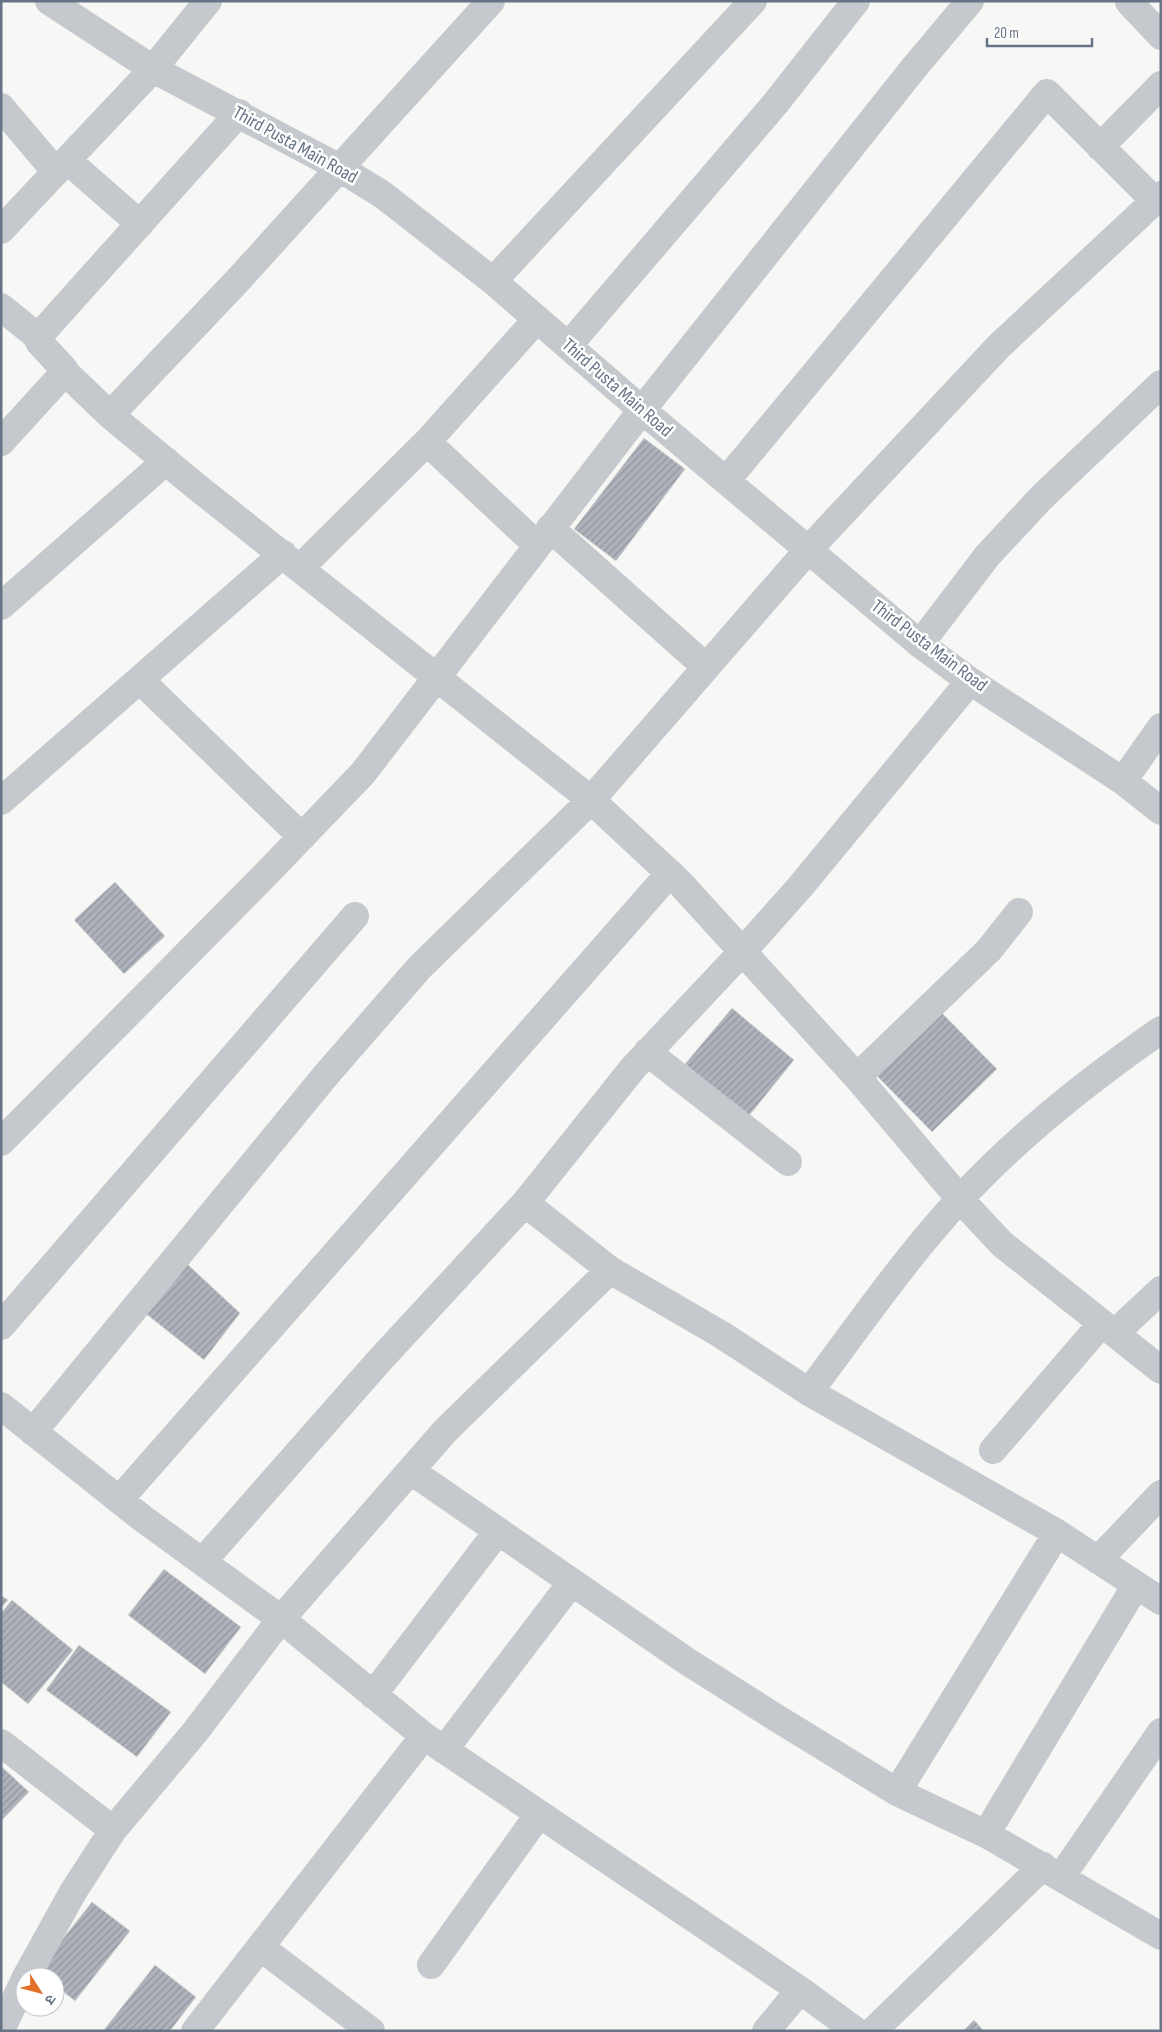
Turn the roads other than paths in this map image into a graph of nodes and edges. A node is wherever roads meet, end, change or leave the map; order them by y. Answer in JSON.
{"nodes":[{"id":1,"x":49,"y":1,"type":"edge"},
{"id":2,"x":208,"y":1,"type":"edge"},
{"id":3,"x":491,"y":1,"type":"edge"},
{"id":4,"x":753,"y":1,"type":"edge"},
{"id":5,"x":856,"y":1,"type":"edge"},
{"id":6,"x":970,"y":1,"type":"edge"},
{"id":7,"x":1129,"y":2,"type":"edge"},
{"id":8,"x":1161,"y":36,"type":"edge"},
{"id":9,"x":153,"y":69,"type":"junction"},
{"id":10,"x":1161,"y":85,"type":"edge"},
{"id":11,"x":1,"y":107,"type":"edge"},
{"id":12,"x":239,"y":114,"type":"junction"},
{"id":13,"x":1100,"y":147,"type":"junction"},
{"id":14,"x":61,"y":166,"type":"junction"},
{"id":15,"x":338,"y":168,"type":"junction"},
{"id":16,"x":1158,"y":198,"type":"edge"},
{"id":17,"x":140,"y":224,"type":"junction"},
{"id":18,"x":1,"y":230,"type":"edge"},
{"id":19,"x":493,"y":281,"type":"junction"},
{"id":20,"x":1,"y":307,"type":"edge"},
{"id":21,"x":537,"y":319,"type":"junction"},
{"id":22,"x":38,"y":337,"type":"junction"},
{"id":23,"x":568,"y":346,"type":"junction"},
{"id":24,"x":64,"y":371,"type":"junction"},
{"id":25,"x":1161,"y":384,"type":"edge"},
{"id":26,"x":642,"y":410,"type":"junction"},
{"id":27,"x":110,"y":415,"type":"junction"},
{"id":28,"x":1,"y":442,"type":"edge"},
{"id":29,"x":427,"y":442,"type":"junction"},
{"id":30,"x":166,"y":461,"type":"junction"},
{"id":31,"x":726,"y":481,"type":"junction"},
{"id":32,"x":544,"y":536,"type":"junction"},
{"id":33,"x":808,"y":550,"type":"junction"},
{"id":34,"x":292,"y":561,"type":"junction"},
{"id":35,"x":1,"y":606,"type":"edge"},
{"id":36,"x":920,"y":644,"type":"junction"},
{"id":37,"x":706,"y":667,"type":"junction"},
{"id":38,"x":435,"y":677,"type":"junction"},
{"id":39,"x":140,"y":680,"type":"junction"},
{"id":40,"x":970,"y":681,"type":"junction"},
{"id":41,"x":1161,"y":727,"type":"edge"},
{"id":42,"x":1123,"y":781,"type":"junction"},
{"id":43,"x":591,"y":800,"type":"junction"},
{"id":44,"x":1,"y":801,"type":"edge"},
{"id":45,"x":1161,"y":811,"type":"edge"},
{"id":46,"x":302,"y":837,"type":"junction"},
{"id":47,"x":670,"y":873,"type":"junction"},
{"id":48,"x":1020,"y":912,"type":"dead end"},
{"id":49,"x":355,"y":916,"type":"dead end"},
{"id":50,"x":743,"y":952,"type":"junction"},
{"id":51,"x":1161,"y":1030,"type":"edge"},
{"id":52,"x":648,"y":1052,"type":"junction"},
{"id":53,"x":856,"y":1077,"type":"junction"},
{"id":54,"x":1,"y":1142,"type":"edge"},
{"id":55,"x":788,"y":1162,"type":"dead end"},
{"id":56,"x":960,"y":1199,"type":"junction"},
{"id":57,"x":525,"y":1204,"type":"junction"},
{"id":58,"x":610,"y":1270,"type":"junction"},
{"id":59,"x":1161,"y":1290,"type":"edge"},
{"id":60,"x":1,"y":1326,"type":"edge"},
{"id":61,"x":1108,"y":1328,"type":"junction"},
{"id":62,"x":1161,"y":1370,"type":"edge"},
{"id":63,"x":809,"y":1392,"type":"junction"},
{"id":64,"x":1,"y":1406,"type":"edge"},
{"id":65,"x":33,"y":1432,"type":"junction"},
{"id":66,"x":993,"y":1450,"type":"dead end"},
{"id":67,"x":411,"y":1471,"type":"junction"},
{"id":68,"x":1161,"y":1494,"type":"edge"},
{"id":69,"x":119,"y":1500,"type":"junction"},
{"id":70,"x":498,"y":1531,"type":"junction"},
{"id":71,"x":1057,"y":1533,"type":"junction"},
{"id":72,"x":1098,"y":1560,"type":"junction"},
{"id":73,"x":204,"y":1561,"type":"junction"},
{"id":74,"x":572,"y":1582,"type":"junction"},
{"id":75,"x":1136,"y":1585,"type":"junction"},
{"id":76,"x":1161,"y":1601,"type":"edge"},
{"id":77,"x":282,"y":1619,"type":"junction"},
{"id":78,"x":373,"y":1694,"type":"junction"},
{"id":79,"x":1161,"y":1732,"type":"edge"},
{"id":80,"x":1,"y":1743,"type":"edge"},
{"id":81,"x":434,"y":1743,"type":"junction"},
{"id":82,"x":897,"y":1792,"type":"junction"},
{"id":83,"x":539,"y":1814,"type":"junction"},
{"id":84,"x":113,"y":1830,"type":"junction"},
{"id":85,"x":986,"y":1834,"type":"junction"},
{"id":86,"x":1052,"y":1872,"type":"junction"},
{"id":87,"x":1161,"y":1936,"type":"edge"},
{"id":88,"x":260,"y":1947,"type":"junction"},
{"id":89,"x":431,"y":1965,"type":"dead end"},
{"id":90,"x":32,"y":1967,"type":"edge"},
{"id":91,"x":800,"y":1990,"type":"junction"},
{"id":92,"x":15,"y":2001,"type":"edge"},
{"id":93,"x":1,"y":2030,"type":"edge"},
{"id":94,"x":196,"y":2031,"type":"edge"},
{"id":95,"x":371,"y":2031,"type":"edge"},
{"id":96,"x":766,"y":2031,"type":"edge"},
{"id":97,"x":856,"y":2031,"type":"edge"},
{"id":98,"x":873,"y":2031,"type":"edge"}],
"edges":[{"from":1,"to":9,"type":"street","name":"Third Pusta Main Road"},
{"from":2,"to":9,"type":"street"},
{"from":3,"to":15,"type":"street"},
{"from":4,"to":19,"type":"street"},
{"from":5,"to":23,"type":"street"},
{"from":6,"to":26,"type":"street"},
{"from":7,"to":8,"type":"street"},
{"from":9,"to":12,"type":"street","name":"Third Pusta Main Road"},
{"from":9,"to":14,"type":"street"},
{"from":10,"to":13,"type":"street"},
{"from":11,"to":14,"type":"street"},
{"from":12,"to":15,"type":"street","name":"Third Pusta Main Road"},
{"from":12,"to":17,"type":"street"},
{"from":13,"to":16,"type":"street"},
{"from":13,"to":31,"type":"street"},
{"from":14,"to":17,"type":"street"},
{"from":14,"to":18,"type":"street"},
{"from":15,"to":19,"type":"street","name":"Third Pusta Main Road"},
{"from":15,"to":27,"type":"street"},
{"from":16,"to":33,"type":"street"},
{"from":17,"to":22,"type":"street"},
{"from":19,"to":21,"type":"street","name":"Third Pusta Main Road"},
{"from":20,"to":22,"type":"street"},
{"from":21,"to":23,"type":"street","name":"Third Pusta Main Road"},
{"from":21,"to":29,"type":"street"},
{"from":22,"to":24,"type":"street"},
{"from":23,"to":26,"type":"street","name":"Third Pusta Main Road"},
{"from":24,"to":27,"type":"street"},
{"from":24,"to":28,"type":"street"},
{"from":25,"to":36,"type":"street"},
{"from":26,"to":31,"type":"street","name":"Third Pusta Main Road"},
{"from":26,"to":32,"type":"street"},
{"from":27,"to":30,"type":"street"},
{"from":29,"to":32,"type":"street"},
{"from":29,"to":34,"type":"street"},
{"from":30,"to":34,"type":"street"},
{"from":30,"to":35,"type":"street"},
{"from":31,"to":33,"type":"street","name":"Third Pusta Main Road"},
{"from":32,"to":37,"type":"street"},
{"from":32,"to":38,"type":"street"},
{"from":33,"to":36,"type":"street","name":"Third Pusta Main Road"},
{"from":33,"to":37,"type":"street"},
{"from":34,"to":38,"type":"street"},
{"from":34,"to":39,"type":"street"},
{"from":36,"to":40,"type":"street","name":"Third Pusta Main Road"},
{"from":37,"to":43,"type":"street"},
{"from":38,"to":43,"type":"street"},
{"from":38,"to":46,"type":"street"},
{"from":39,"to":44,"type":"street"},
{"from":39,"to":46,"type":"street"},
{"from":40,"to":42,"type":"street","name":"Third Pusta Main Road"},
{"from":40,"to":50,"type":"street"},
{"from":41,"to":42,"type":"street"},
{"from":42,"to":45,"type":"street","name":"Third Pusta Main Road"},
{"from":43,"to":47,"type":"street"},
{"from":43,"to":65,"type":"street"},
{"from":46,"to":54,"type":"street"},
{"from":47,"to":50,"type":"street"},
{"from":47,"to":69,"type":"street"},
{"from":48,"to":53,"type":"street"},
{"from":49,"to":60,"type":"street"},
{"from":50,"to":52,"type":"street"},
{"from":50,"to":53,"type":"street"},
{"from":51,"to":56,"type":"street"},
{"from":52,"to":55,"type":"street"},
{"from":52,"to":57,"type":"street"},
{"from":53,"to":56,"type":"street"},
{"from":56,"to":61,"type":"street"},
{"from":56,"to":63,"type":"street"},
{"from":57,"to":58,"type":"street"},
{"from":57,"to":73,"type":"street"},
{"from":58,"to":63,"type":"street"},
{"from":58,"to":67,"type":"street"},
{"from":59,"to":61,"type":"street"},
{"from":61,"to":62,"type":"street"},
{"from":61,"to":66,"type":"street"},
{"from":63,"to":71,"type":"street"},
{"from":64,"to":65,"type":"street"},
{"from":65,"to":69,"type":"street"},
{"from":67,"to":70,"type":"street"},
{"from":67,"to":77,"type":"street"},
{"from":68,"to":72,"type":"street"},
{"from":69,"to":73,"type":"street"},
{"from":70,"to":74,"type":"street"},
{"from":70,"to":78,"type":"street"},
{"from":71,"to":72,"type":"street"},
{"from":71,"to":82,"type":"street"},
{"from":72,"to":75,"type":"street"},
{"from":73,"to":77,"type":"street"},
{"from":74,"to":81,"type":"street"},
{"from":74,"to":82,"type":"street"},
{"from":75,"to":76,"type":"street"},
{"from":75,"to":85,"type":"street"},
{"from":77,"to":78,"type":"street"},
{"from":77,"to":84,"type":"street"},
{"from":78,"to":81,"type":"street"},
{"from":79,"to":86,"type":"street"},
{"from":80,"to":84,"type":"street"},
{"from":81,"to":83,"type":"street"},
{"from":81,"to":88,"type":"street"},
{"from":82,"to":85,"type":"street"},
{"from":83,"to":89,"type":"street"},
{"from":83,"to":91,"type":"street"},
{"from":84,"to":90,"type":"street"},
{"from":85,"to":86,"type":"street"},
{"from":86,"to":87,"type":"street"},
{"from":86,"to":98,"type":"street"},
{"from":88,"to":94,"type":"street"},
{"from":88,"to":95,"type":"street"},
{"from":91,"to":96,"type":"street"},
{"from":91,"to":97,"type":"street"},
{"from":92,"to":93,"type":"street"}]}
